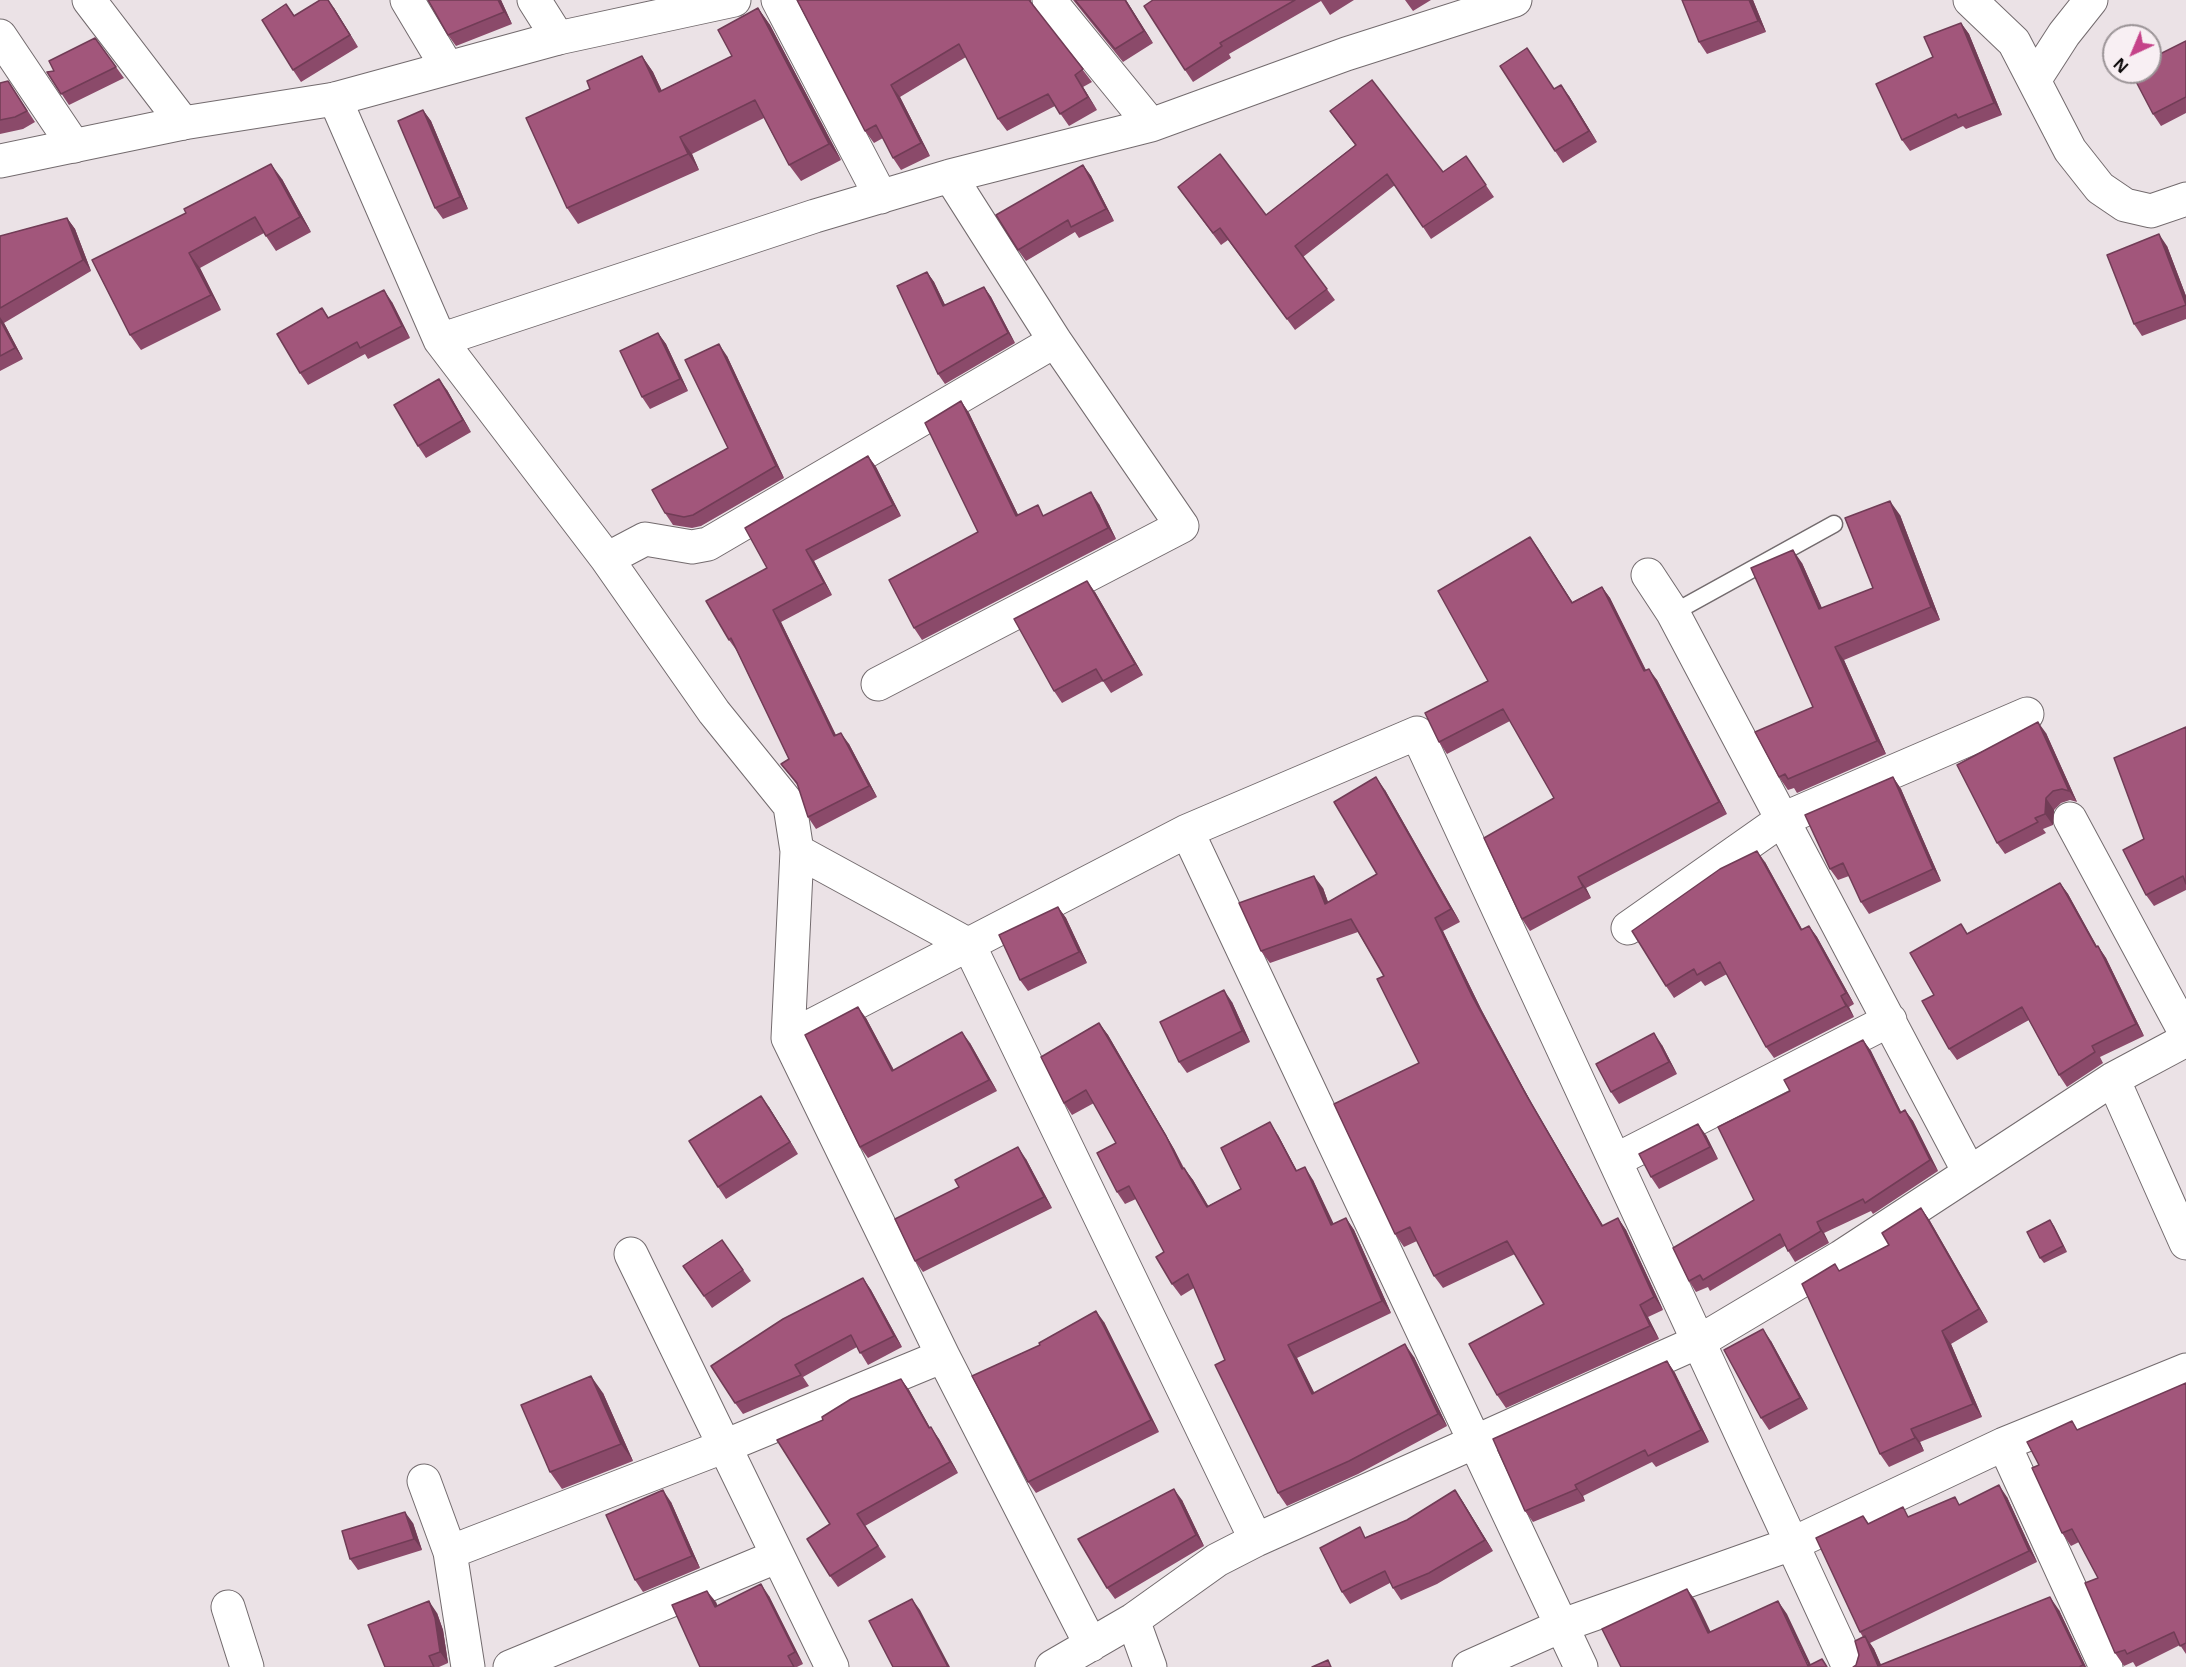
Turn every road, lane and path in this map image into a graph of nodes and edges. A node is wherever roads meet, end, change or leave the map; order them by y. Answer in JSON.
{"nodes":[{"id":1,"x":89,"y":0,"type":"edge"},
{"id":2,"x":407,"y":0,"type":"edge"},
{"id":3,"x":534,"y":0,"type":"edge"},
{"id":4,"x":734,"y":0,"type":"edge"},
{"id":5,"x":778,"y":0,"type":"edge"},
{"id":6,"x":1049,"y":0,"type":"edge"},
{"id":7,"x":1515,"y":0,"type":"edge"},
{"id":8,"x":1970,"y":0,"type":"edge"},
{"id":9,"x":2091,"y":0,"type":"edge"},
{"id":10,"x":0,"y":36,"type":"edge"},
{"id":11,"x":558,"y":38,"type":"junction"},
{"id":12,"x":447,"y":67,"type":"junction"},
{"id":13,"x":2035,"y":79,"type":"junction"},
{"id":14,"x":335,"y":99,"type":"junction"},
{"id":15,"x":183,"y":123,"type":"junction"},
{"id":16,"x":1151,"y":124,"type":"junction"},
{"id":17,"x":74,"y":146,"type":"junction"},
{"id":18,"x":0,"y":161,"type":"edge"},
{"id":19,"x":950,"y":176,"type":"junction"},
{"id":20,"x":881,"y":197,"type":"junction"},
{"id":21,"x":2186,"y":199,"type":"edge"},
{"id":22,"x":440,"y":340,"type":"junction"},
{"id":23,"x":1055,"y":341,"type":"junction"},
{"id":24,"x":1834,"y":525,"type":"dead end"},
{"id":25,"x":607,"y":559,"type":"junction"},
{"id":26,"x":1648,"y":575,"type":"dead end"},
{"id":27,"x":1672,"y":613,"type":"junction"},
{"id":28,"x":879,"y":684,"type":"dead end"},
{"id":29,"x":2027,"y":714,"type":"dead end"},
{"id":30,"x":1783,"y":819,"type":"junction"},
{"id":31,"x":2070,"y":819,"type":"dead end"},
{"id":32,"x":1186,"y":831,"type":"junction"},
{"id":33,"x":797,"y":851,"type":"junction"},
{"id":34,"x":1628,"y":928,"type":"dead end"},
{"id":35,"x":969,"y":945,"type":"junction"},
{"id":36,"x":1890,"y":1020,"type":"junction"},
{"id":37,"x":2186,"y":1034,"type":"edge"},
{"id":38,"x":788,"y":1038,"type":"junction"},
{"id":39,"x":2186,"y":1040,"type":"edge"},
{"id":40,"x":2113,"y":1079,"type":"junction"},
{"id":41,"x":1616,"y":1160,"type":"junction"},
{"id":42,"x":1969,"y":1172,"type":"junction"},
{"id":43,"x":2186,"y":1243,"type":"edge"},
{"id":44,"x":631,"y":1254,"type":"dead end"},
{"id":45,"x":1700,"y":1341,"type":"junction"},
{"id":46,"x":943,"y":1356,"type":"junction"},
{"id":47,"x":2186,"y":1370,"type":"edge"},
{"id":48,"x":1476,"y":1441,"type":"junction"},
{"id":49,"x":2004,"y":1444,"type":"junction"},
{"id":50,"x":725,"y":1446,"type":"junction"},
{"id":51,"x":424,"y":1481,"type":"dead end"},
{"id":52,"x":1256,"y":1540,"type":"junction"},
{"id":53,"x":1794,"y":1543,"type":"junction"},
{"id":54,"x":450,"y":1552,"type":"junction"},
{"id":55,"x":778,"y":1556,"type":"junction"},
{"id":56,"x":228,"y":1607,"type":"dead end"},
{"id":57,"x":1133,"y":1620,"type":"junction"},
{"id":58,"x":1563,"y":1625,"type":"junction"},
{"id":59,"x":1091,"y":1645,"type":"junction"},
{"id":60,"x":247,"y":1667,"type":"edge"},
{"id":61,"x":468,"y":1667,"type":"edge"},
{"id":62,"x":510,"y":1667,"type":"edge"},
{"id":63,"x":832,"y":1667,"type":"edge"},
{"id":64,"x":1052,"y":1667,"type":"edge"},
{"id":65,"x":1150,"y":1667,"type":"edge"},
{"id":66,"x":1469,"y":1667,"type":"edge"},
{"id":67,"x":1581,"y":1667,"type":"edge"},
{"id":68,"x":1849,"y":1667,"type":"edge"},
{"id":69,"x":2106,"y":1667,"type":"edge"}],
"edges":[{"from":1,"to":15,"type":"street"},
{"from":2,"to":12,"type":"street"},
{"from":3,"to":11,"type":"street"},
{"from":4,"to":11,"type":"street"},
{"from":5,"to":20,"type":"street"},
{"from":6,"to":16,"type":"street"},
{"from":7,"to":16,"type":"street"},
{"from":8,"to":13,"type":"street"},
{"from":9,"to":13,"type":"street"},
{"from":10,"to":17,"type":"street"},
{"from":11,"to":12,"type":"street"},
{"from":12,"to":14,"type":"street"},
{"from":13,"to":21,"type":"street"},
{"from":14,"to":15,"type":"street"},
{"from":14,"to":22,"type":"street"},
{"from":15,"to":17,"type":"street"},
{"from":16,"to":19,"type":"street"},
{"from":17,"to":18,"type":"street"},
{"from":19,"to":20,"type":"street"},
{"from":19,"to":23,"type":"street"},
{"from":20,"to":22,"type":"street"},
{"from":22,"to":25,"type":"street"},
{"from":23,"to":25,"type":"street"},
{"from":23,"to":28,"type":"street"},
{"from":24,"to":27,"type":"lane"},
{"from":25,"to":33,"type":"street"},
{"from":26,"to":27,"type":"street"},
{"from":27,"to":30,"type":"street"},
{"from":29,"to":30,"type":"street"},
{"from":30,"to":34,"type":"street"},
{"from":30,"to":36,"type":"street"},
{"from":31,"to":37,"type":"street"},
{"from":32,"to":35,"type":"street"},
{"from":32,"to":41,"type":"street"},
{"from":32,"to":48,"type":"street"},
{"from":33,"to":35,"type":"street"},
{"from":33,"to":38,"type":"street"},
{"from":35,"to":38,"type":"street"},
{"from":35,"to":52,"type":"street"},
{"from":36,"to":41,"type":"street"},
{"from":36,"to":42,"type":"street"},
{"from":38,"to":46,"type":"street"},
{"from":39,"to":40,"type":"street"},
{"from":40,"to":42,"type":"street"},
{"from":40,"to":43,"type":"street"},
{"from":41,"to":45,"type":"street"},
{"from":42,"to":45,"type":"street"},
{"from":44,"to":50,"type":"street"},
{"from":45,"to":48,"type":"street"},
{"from":45,"to":53,"type":"street"},
{"from":46,"to":50,"type":"street"},
{"from":46,"to":59,"type":"street"},
{"from":47,"to":49,"type":"street"},
{"from":48,"to":52,"type":"street"},
{"from":48,"to":58,"type":"street"},
{"from":49,"to":53,"type":"street"},
{"from":49,"to":69,"type":"street"},
{"from":50,"to":54,"type":"street"},
{"from":50,"to":55,"type":"street"},
{"from":51,"to":54,"type":"street"},
{"from":52,"to":57,"type":"street"},
{"from":53,"to":58,"type":"street"},
{"from":53,"to":68,"type":"street"},
{"from":54,"to":61,"type":"street"},
{"from":55,"to":62,"type":"street"},
{"from":55,"to":63,"type":"street"},
{"from":56,"to":60,"type":"street"},
{"from":57,"to":59,"type":"street"},
{"from":57,"to":65,"type":"street"},
{"from":58,"to":66,"type":"street"},
{"from":58,"to":67,"type":"street"},
{"from":59,"to":64,"type":"street"}]}
